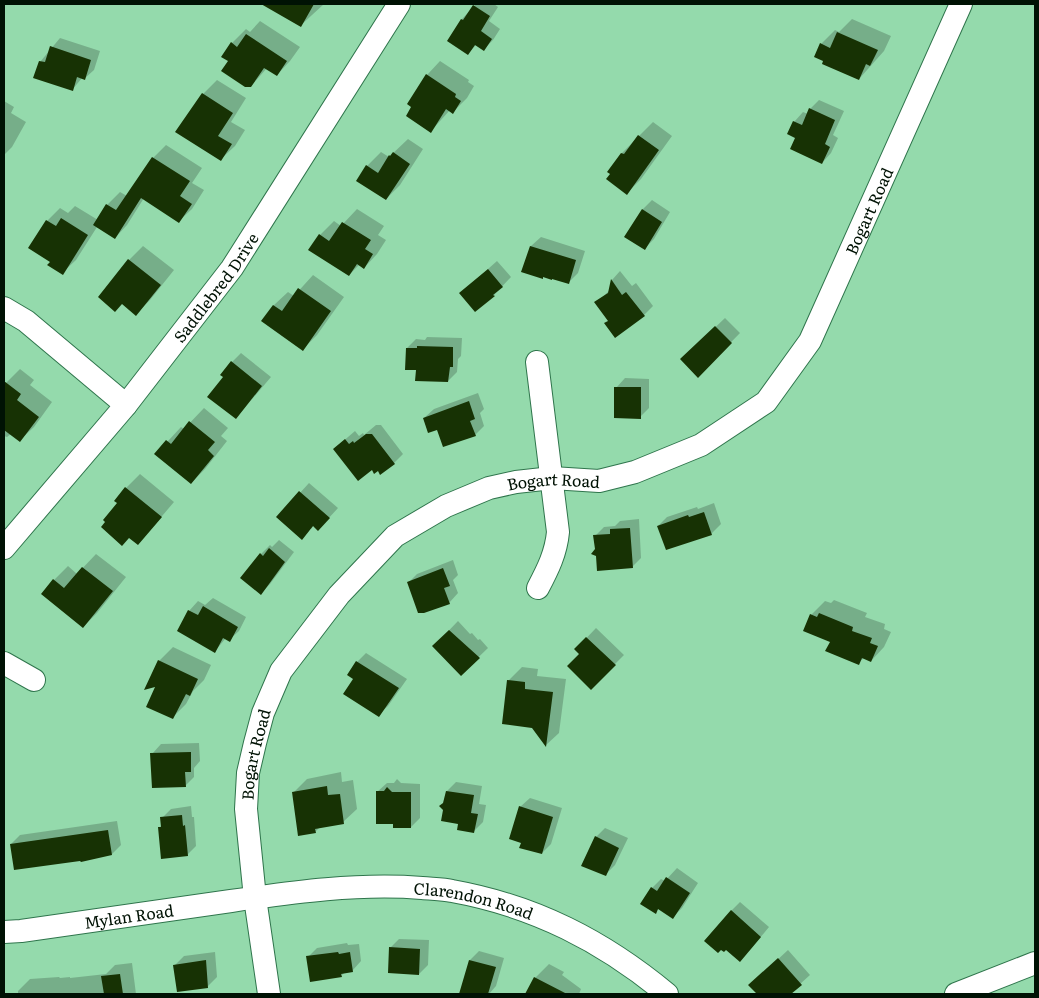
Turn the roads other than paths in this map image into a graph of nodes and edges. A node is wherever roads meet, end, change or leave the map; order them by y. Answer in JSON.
{"nodes":[{"id":1,"x":399,"y":4,"type":"edge"},
{"id":2,"x":961,"y":4,"type":"edge"},
{"id":3,"x":4,"y":308,"type":"edge"},
{"id":4,"x":538,"y":362,"type":"dead end"},
{"id":5,"x":126,"y":405,"type":"junction"},
{"id":6,"x":552,"y":478,"type":"junction"},
{"id":7,"x":4,"y":548,"type":"edge"},
{"id":8,"x":538,"y":588,"type":"dead end"},
{"id":9,"x":4,"y":663,"type":"edge"},
{"id":10,"x":34,"y":680,"type":"dead end"},
{"id":11,"x":255,"y":898,"type":"junction"},
{"id":12,"x":4,"y":932,"type":"edge"},
{"id":13,"x":1035,"y":963,"type":"edge"},
{"id":14,"x":962,"y":993,"type":"edge"},
{"id":15,"x":269,"y":994,"type":"edge"},
{"id":16,"x":668,"y":994,"type":"edge"}],
"edges":[{"from":1,"to":5,"type":"street","name":"Saddlebred Drive"},
{"from":2,"to":6,"type":"street","name":"Bogart Road"},
{"from":3,"to":5,"type":"street"},
{"from":4,"to":6,"type":"street"},
{"from":5,"to":7,"type":"street","name":"Saddlebred Drive"},
{"from":6,"to":8,"type":"street"},
{"from":6,"to":11,"type":"street","name":"Bogart Road"},
{"from":9,"to":10,"type":"street"},
{"from":11,"to":12,"type":"street","name":"Mylan Road"},
{"from":11,"to":15,"type":"street","name":"Bogart Road"},
{"from":11,"to":16,"type":"street","name":"Clarendon Road"},
{"from":13,"to":14,"type":"street"}]}
